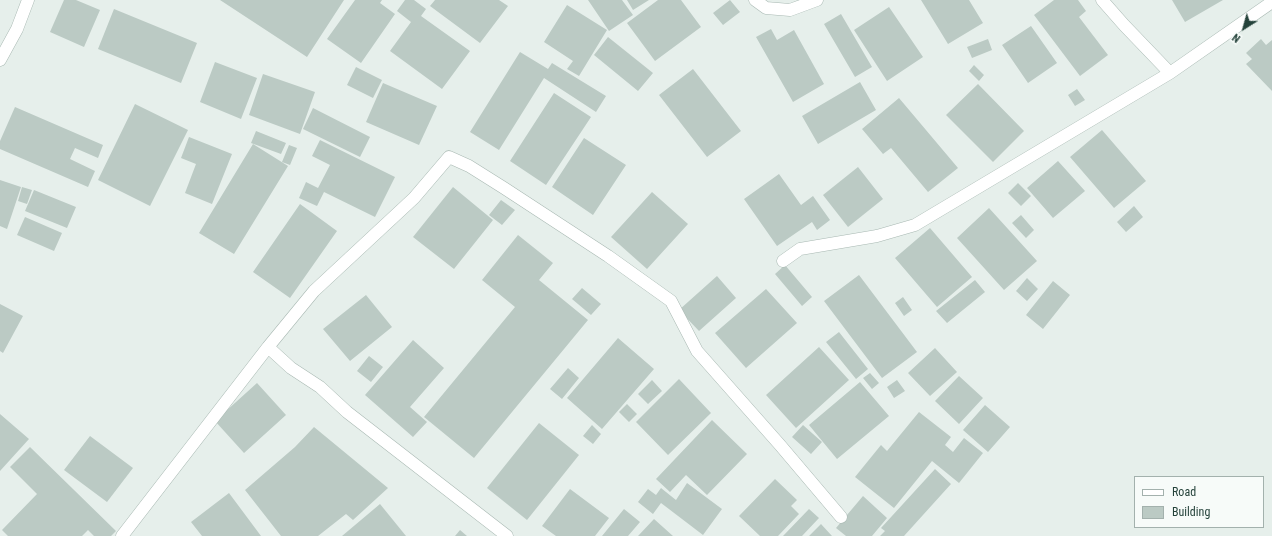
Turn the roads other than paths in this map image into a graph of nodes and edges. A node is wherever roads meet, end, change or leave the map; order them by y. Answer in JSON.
{"nodes":[{"id":1,"x":28,"y":0,"type":"edge"},
{"id":2,"x":755,"y":0,"type":"edge"},
{"id":3,"x":817,"y":0,"type":"edge"},
{"id":4,"x":1102,"y":0,"type":"edge"},
{"id":5,"x":1272,"y":2,"type":"edge"},
{"id":6,"x":0,"y":60,"type":"edge"},
{"id":7,"x":1170,"y":73,"type":"junction"},
{"id":8,"x":782,"y":261,"type":"dead end"},
{"id":9,"x":268,"y":347,"type":"junction"},
{"id":10,"x":841,"y":517,"type":"dead end"},
{"id":11,"x":122,"y":536,"type":"edge"},
{"id":12,"x":508,"y":536,"type":"edge"}],
"edges":[{"from":1,"to":6,"type":"street"},
{"from":2,"to":3,"type":"street"},
{"from":4,"to":7,"type":"street"},
{"from":5,"to":7,"type":"street"},
{"from":7,"to":8,"type":"street"},
{"from":9,"to":10,"type":"street"},
{"from":9,"to":11,"type":"street"},
{"from":9,"to":12,"type":"street"}]}
